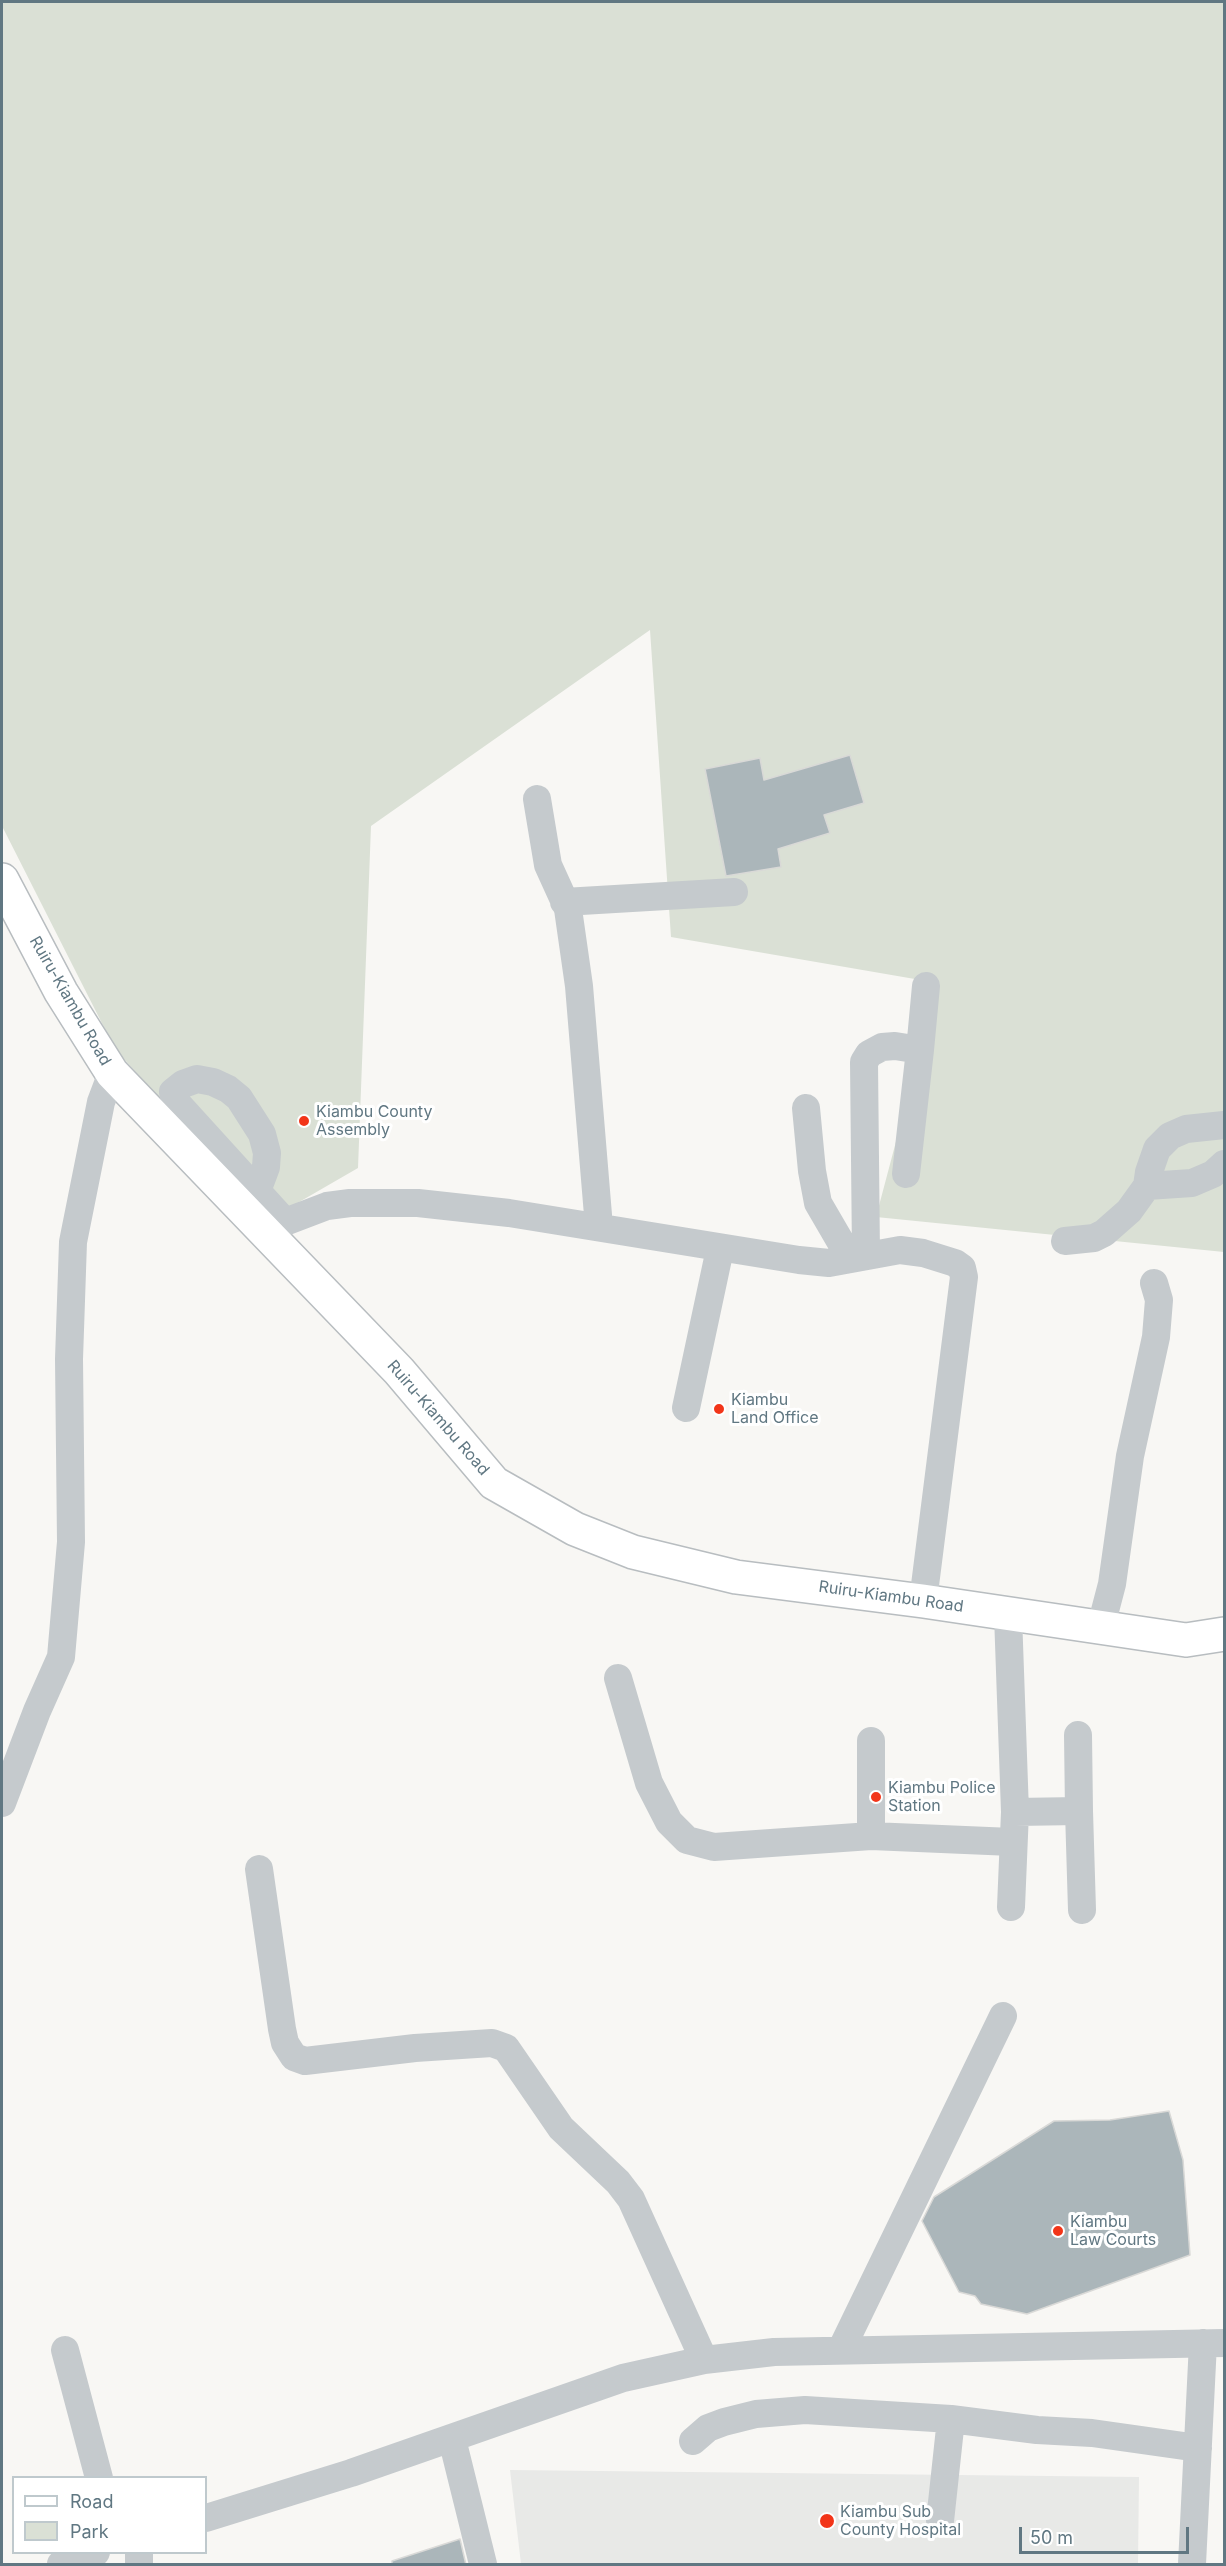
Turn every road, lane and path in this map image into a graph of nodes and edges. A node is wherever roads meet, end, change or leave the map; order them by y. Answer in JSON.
{"nodes":[{"id":1,"x":537,"y":799,"type":"dead end"},
{"id":2,"x":2,"y":880,"type":"edge"},
{"id":3,"x":735,"y":891,"type":"dead end"},
{"id":4,"x":564,"y":902,"type":"junction"},
{"id":5,"x":926,"y":986,"type":"dead end"},
{"id":6,"x":920,"y":1050,"type":"junction"},
{"id":7,"x":112,"y":1073,"type":"junction"},
{"id":8,"x":806,"y":1108,"type":"dead end"},
{"id":9,"x":1224,"y":1125,"type":"edge"},
{"id":10,"x":1224,"y":1164,"type":"edge"},
{"id":11,"x":906,"y":1174,"type":"dead end"},
{"id":12,"x":1147,"y":1186,"type":"junction"},
{"id":13,"x":257,"y":1191,"type":"dead end"},
{"id":14,"x":275,"y":1227,"type":"junction"},
{"id":15,"x":599,"y":1227,"type":"junction"},
{"id":16,"x":1065,"y":1241,"type":"dead end"},
{"id":17,"x":720,"y":1249,"type":"junction"},
{"id":18,"x":858,"y":1256,"type":"junction"},
{"id":19,"x":1154,"y":1283,"type":"dead end"},
{"id":20,"x":686,"y":1408,"type":"dead end"},
{"id":21,"x":923,"y":1601,"type":"junction"},
{"id":22,"x":1008,"y":1615,"type":"junction"},
{"id":23,"x":1101,"y":1626,"type":"junction"},
{"id":24,"x":1224,"y":1634,"type":"edge"},
{"id":25,"x":618,"y":1678,"type":"dead end"},
{"id":26,"x":1078,"y":1735,"type":"dead end"},
{"id":27,"x":871,"y":1741,"type":"dead end"},
{"id":28,"x":2,"y":1803,"type":"edge"},
{"id":29,"x":1079,"y":1811,"type":"junction"},
{"id":30,"x":1015,"y":1812,"type":"junction"},
{"id":31,"x":871,"y":1836,"type":"junction"},
{"id":32,"x":1012,"y":1842,"type":"junction"},
{"id":33,"x":260,"y":1869,"type":"dead end"},
{"id":34,"x":1011,"y":1907,"type":"dead end"},
{"id":35,"x":1082,"y":1910,"type":"dead end"},
{"id":36,"x":1003,"y":2016,"type":"dead end"},
{"id":37,"x":1214,"y":2343,"type":"edge"},
{"id":38,"x":65,"y":2350,"type":"dead end"},
{"id":39,"x":841,"y":2350,"type":"junction"},
{"id":40,"x":704,"y":2360,"type":"junction"},
{"id":41,"x":951,"y":2419,"type":"junction"},
{"id":42,"x":452,"y":2439,"type":"junction"},
{"id":43,"x":693,"y":2441,"type":"dead end"},
{"id":44,"x":1198,"y":2448,"type":"junction"},
{"id":45,"x":98,"y":2476,"type":"edge"},
{"id":46,"x":207,"y":2518,"type":"edge"},
{"id":47,"x":940,"y":2521,"type":"dead end"},
{"id":48,"x":93,"y":2554,"type":"edge"},
{"id":49,"x":61,"y":2565,"type":"edge"},
{"id":50,"x":483,"y":2565,"type":"edge"},
{"id":51,"x":1192,"y":2565,"type":"edge"}],
"edges":[{"from":1,"to":4,"type":"street"},
{"from":2,"to":7,"type":"main road","name":"Ruiru-Kiambu Road"},
{"from":3,"to":4,"type":"street"},
{"from":4,"to":15,"type":"street"},
{"from":5,"to":6,"type":"street"},
{"from":6,"to":11,"type":"street"},
{"from":6,"to":18,"type":"street"},
{"from":7,"to":14,"type":"main road","name":"Ruiru-Kiambu Road"},
{"from":7,"to":28,"type":"street"},
{"from":8,"to":18,"type":"street"},
{"from":9,"to":12,"type":"street"},
{"from":10,"to":12,"type":"street"},
{"from":12,"to":16,"type":"street"},
{"from":13,"to":14,"type":"street"},
{"from":14,"to":15,"type":"street"},
{"from":14,"to":21,"type":"main road","name":"Ruiru-Kiambu Road"},
{"from":15,"to":17,"type":"street"},
{"from":17,"to":18,"type":"street"},
{"from":17,"to":20,"type":"street"},
{"from":18,"to":21,"type":"street"},
{"from":19,"to":23,"type":"street"},
{"from":21,"to":22,"type":"main road","name":"Ruiru-Kiambu Road"},
{"from":22,"to":23,"type":"main road","name":"Ruiru-Kiambu Road"},
{"from":22,"to":30,"type":"street"},
{"from":23,"to":24,"type":"main road","name":"Ruiru-Kiambu Road"},
{"from":25,"to":31,"type":"street"},
{"from":26,"to":29,"type":"street"},
{"from":27,"to":31,"type":"street"},
{"from":29,"to":30,"type":"street"},
{"from":29,"to":35,"type":"street"},
{"from":30,"to":32,"type":"street"},
{"from":31,"to":32,"type":"street"},
{"from":32,"to":34,"type":"street"},
{"from":33,"to":40,"type":"street"},
{"from":36,"to":39,"type":"street"},
{"from":37,"to":39,"type":"street"},
{"from":37,"to":44,"type":"street"},
{"from":38,"to":45,"type":"street"},
{"from":39,"to":40,"type":"street"},
{"from":40,"to":42,"type":"street"},
{"from":41,"to":43,"type":"street"},
{"from":41,"to":44,"type":"street"},
{"from":41,"to":47,"type":"street"},
{"from":42,"to":46,"type":"street"},
{"from":42,"to":50,"type":"street"},
{"from":44,"to":51,"type":"street"},
{"from":48,"to":49,"type":"street"}]}
